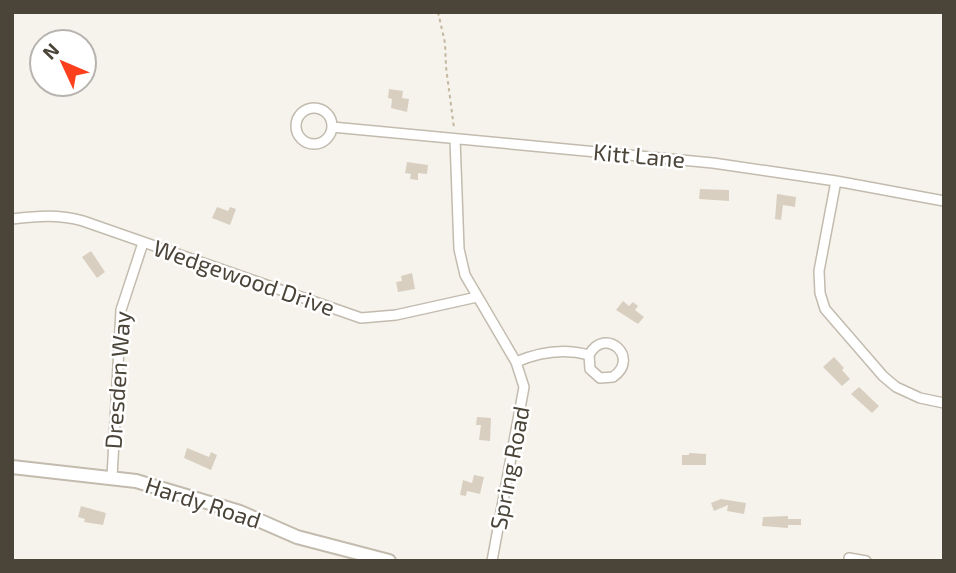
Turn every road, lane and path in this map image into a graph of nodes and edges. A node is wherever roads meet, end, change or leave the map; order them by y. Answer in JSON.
{"nodes":[{"id":1,"x":438,"y":12,"type":"edge"},
{"id":2,"x":332,"y":127,"type":"junction"},
{"id":3,"x":455,"y":139,"type":"junction"},
{"id":4,"x":836,"y":181,"type":"junction"},
{"id":5,"x":944,"y":201,"type":"edge"},
{"id":6,"x":12,"y":219,"type":"edge"},
{"id":7,"x":143,"y":243,"type":"junction"},
{"id":8,"x":477,"y":297,"type":"junction"},
{"id":9,"x":589,"y":355,"type":"junction"},
{"id":10,"x":516,"y":362,"type":"junction"},
{"id":11,"x":944,"y":403,"type":"edge"},
{"id":12,"x":12,"y":467,"type":"edge"},
{"id":13,"x":112,"y":477,"type":"junction"},
{"id":14,"x":849,"y":558,"type":"dead end"},
{"id":15,"x":389,"y":561,"type":"edge"},
{"id":16,"x":492,"y":561,"type":"edge"},
{"id":17,"x":866,"y":561,"type":"edge"}],
"edges":[{"from":1,"to":3,"type":"path"},
{"from":2,"to":2,"type":"street"},
{"from":2,"to":3,"type":"street","name":"Kitt Lane"},
{"from":3,"to":4,"type":"street","name":"Kitt Lane"},
{"from":3,"to":8,"type":"street","name":"Spring Road"},
{"from":4,"to":5,"type":"street","name":"Kitt Lane"},
{"from":4,"to":11,"type":"street"},
{"from":6,"to":7,"type":"street","name":"Wedgewood Drive"},
{"from":7,"to":8,"type":"street","name":"Wedgewood Drive"},
{"from":7,"to":13,"type":"street","name":"Dresden Way"},
{"from":8,"to":10,"type":"street","name":"Spring Road"},
{"from":9,"to":9,"type":"street"},
{"from":9,"to":10,"type":"street"},
{"from":10,"to":16,"type":"street","name":"Spring Road"},
{"from":12,"to":13,"type":"street","name":"Hardy Road"},
{"from":13,"to":15,"type":"street","name":"Hardy Road"},
{"from":14,"to":17,"type":"street"}]}
